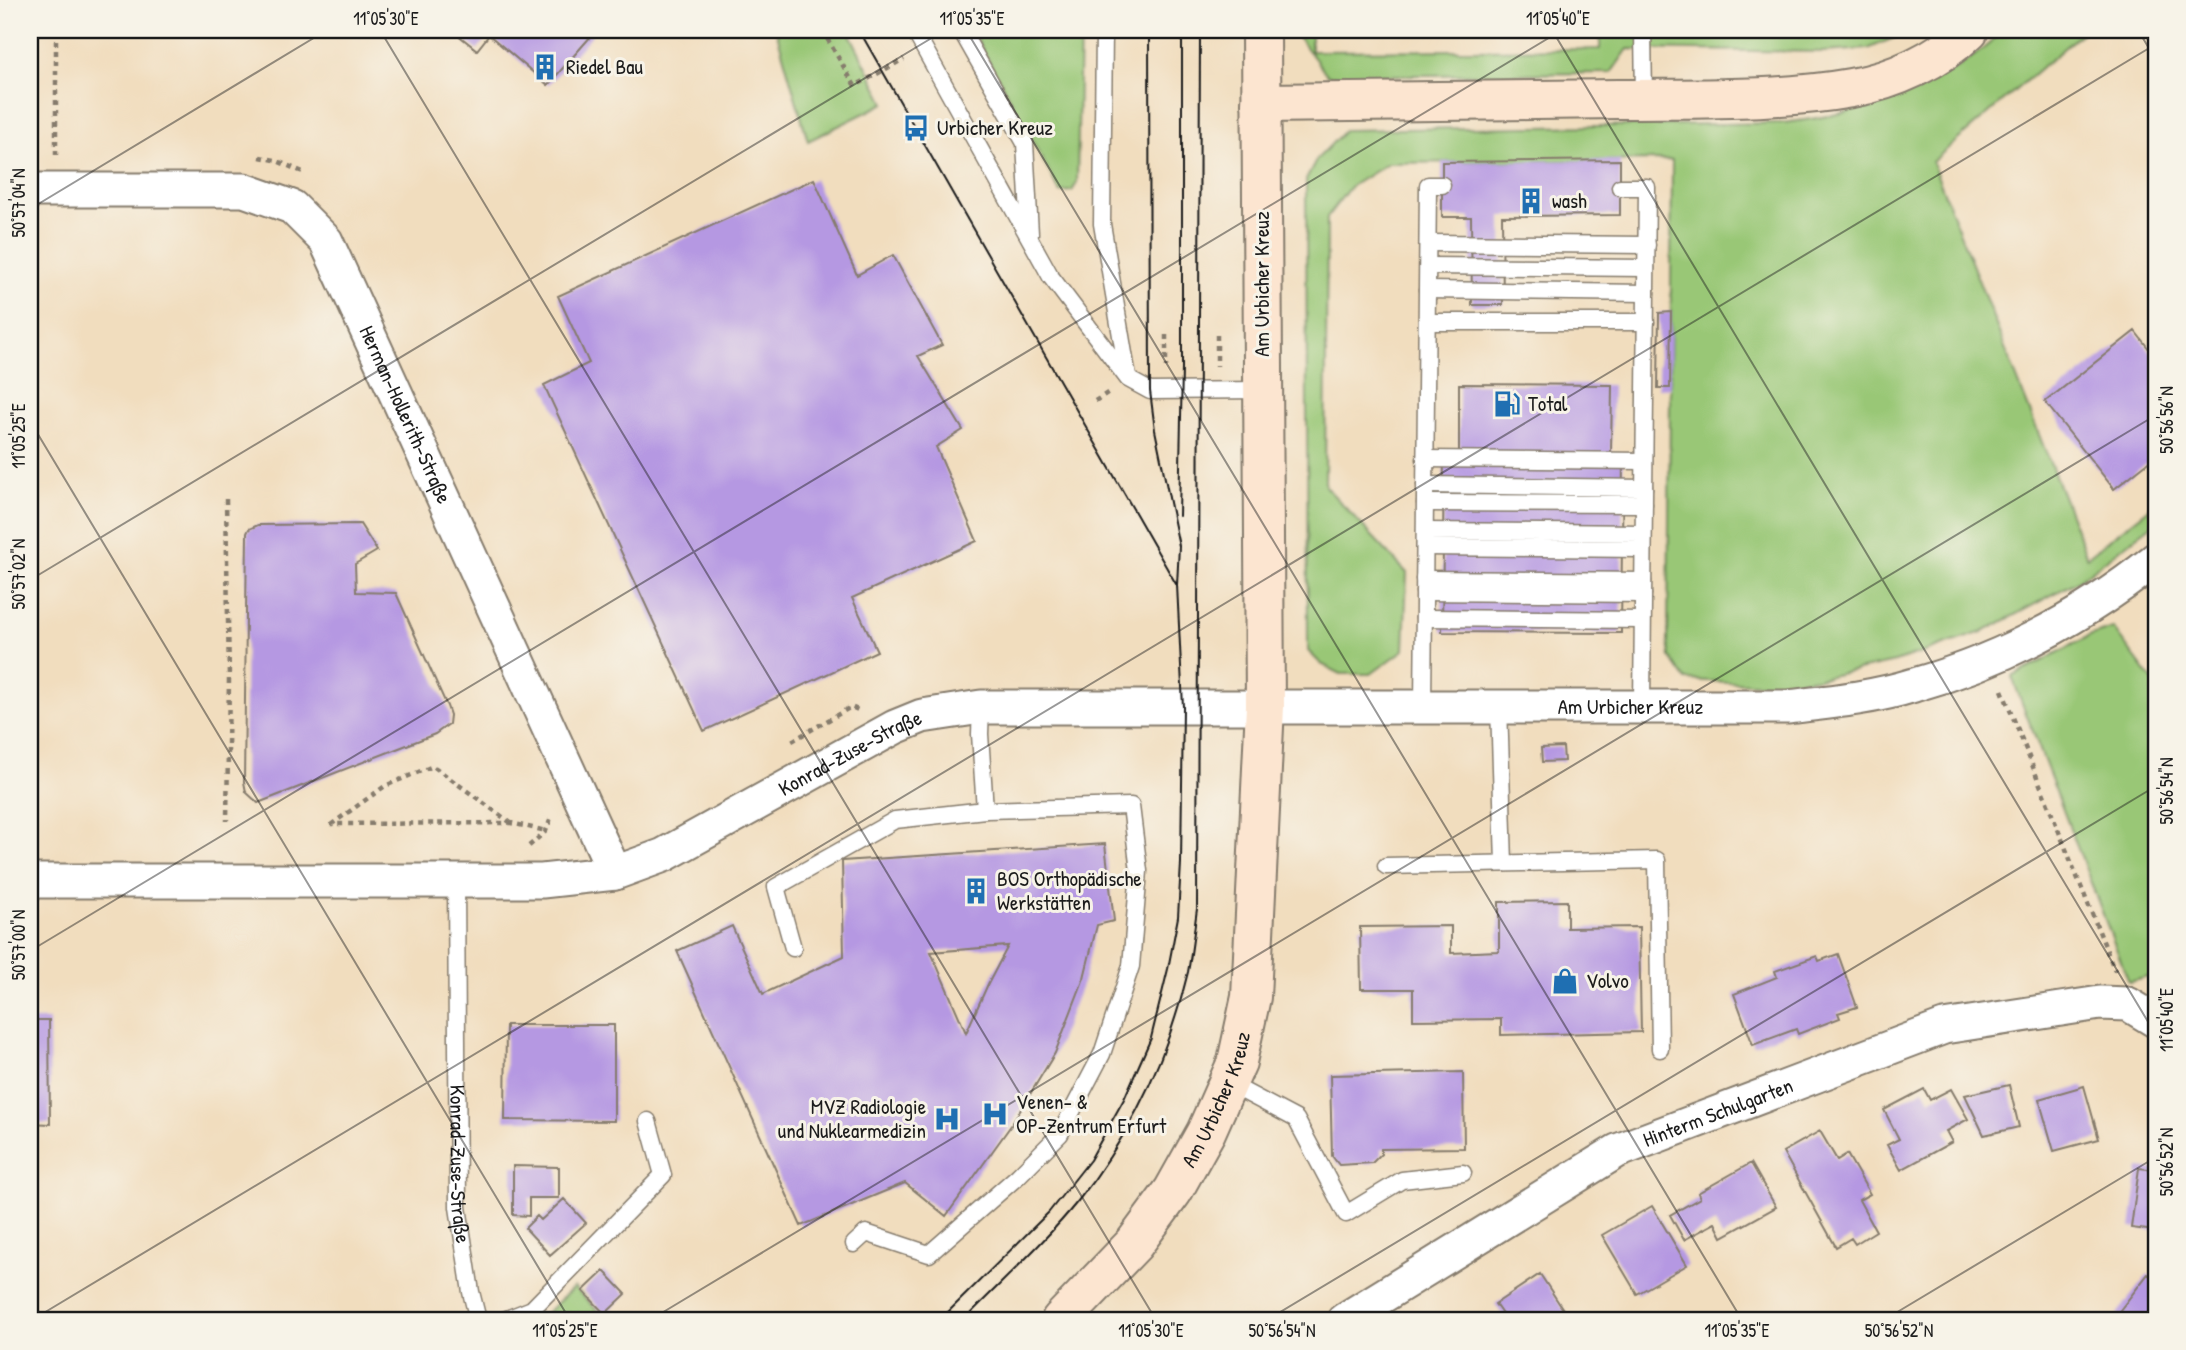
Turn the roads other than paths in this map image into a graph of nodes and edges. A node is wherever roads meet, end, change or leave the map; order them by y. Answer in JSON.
{"nodes":[{"id":1,"x":914,"y":30,"type":"edge"},
{"id":2,"x":961,"y":30,"type":"edge"},
{"id":3,"x":1104,"y":30,"type":"edge"},
{"id":4,"x":1261,"y":30,"type":"edge"},
{"id":5,"x":1643,"y":30,"type":"edge"},
{"id":6,"x":1969,"y":30,"type":"edge"},
{"id":7,"x":1644,"y":99,"type":"junction"},
{"id":8,"x":1261,"y":103,"type":"junction"},
{"id":9,"x":1442,"y":185,"type":"dead end"},
{"id":10,"x":1620,"y":187,"type":"dead end"},
{"id":11,"x":30,"y":190,"type":"edge"},
{"id":12,"x":1031,"y":240,"type":"junction"},
{"id":13,"x":1428,"y":243,"type":"junction"},
{"id":14,"x":1647,"y":245,"type":"junction"},
{"id":15,"x":1428,"y":266,"type":"junction"},
{"id":16,"x":1647,"y":268,"type":"junction"},
{"id":17,"x":1427,"y":290,"type":"junction"},
{"id":18,"x":1646,"y":293,"type":"junction"},
{"id":19,"x":1428,"y":322,"type":"junction"},
{"id":20,"x":1646,"y":322,"type":"junction"},
{"id":21,"x":1128,"y":379,"type":"junction"},
{"id":22,"x":1263,"y":390,"type":"junction"},
{"id":23,"x":1425,"y":459,"type":"junction"},
{"id":24,"x":1644,"y":461,"type":"junction"},
{"id":25,"x":1425,"y":485,"type":"junction"},
{"id":26,"x":1644,"y":488,"type":"junction"},
{"id":27,"x":1425,"y":503,"type":"junction"},
{"id":28,"x":1644,"y":505,"type":"junction"},
{"id":29,"x":1425,"y":539,"type":"junction"},
{"id":30,"x":1643,"y":541,"type":"junction"},
{"id":31,"x":2156,"y":559,"type":"edge"},
{"id":32,"x":1424,"y":585,"type":"junction"},
{"id":33,"x":1643,"y":587,"type":"junction"},
{"id":34,"x":1424,"y":618,"type":"junction"},
{"id":35,"x":1642,"y":620,"type":"junction"},
{"id":36,"x":1265,"y":706,"type":"junction"},
{"id":37,"x":1423,"y":706,"type":"junction"},
{"id":38,"x":1499,"y":706,"type":"junction"},
{"id":39,"x":1642,"y":706,"type":"junction"},
{"id":40,"x":981,"y":707,"type":"junction"},
{"id":41,"x":985,"y":810,"type":"junction"},
{"id":42,"x":1504,"y":863,"type":"junction"},
{"id":43,"x":1386,"y":866,"type":"dead end"},
{"id":44,"x":615,"y":873,"type":"junction"},
{"id":45,"x":443,"y":880,"type":"junction"},
{"id":46,"x":30,"y":881,"type":"edge"},
{"id":47,"x":793,"y":948,"type":"dead end"},
{"id":48,"x":2142,"y":1001,"type":"edge"},
{"id":49,"x":2156,"y":1021,"type":"edge"},
{"id":50,"x":1660,"y":1049,"type":"dead end"},
{"id":51,"x":1228,"y":1083,"type":"junction"},
{"id":52,"x":648,"y":1121,"type":"dead end"},
{"id":53,"x":1463,"y":1173,"type":"dead end"},
{"id":54,"x":854,"y":1244,"type":"dead end"},
{"id":55,"x":478,"y":1320,"type":"edge"},
{"id":56,"x":504,"y":1320,"type":"edge"},
{"id":57,"x":1061,"y":1320,"type":"edge"},
{"id":58,"x":1344,"y":1320,"type":"edge"}],
"edges":[{"from":1,"to":12,"type":"lane"},
{"from":2,"to":12,"type":"lane"},
{"from":3,"to":21,"type":"lane"},
{"from":4,"to":8,"type":"main road","name":"Am Urbicher Kreuz"},
{"from":5,"to":7,"type":"lane"},
{"from":6,"to":7,"type":"main road"},
{"from":7,"to":8,"type":"main road"},
{"from":8,"to":22,"type":"main road","name":"Am Urbicher Kreuz"},
{"from":9,"to":13,"type":"lane"},
{"from":10,"to":14,"type":"lane"},
{"from":11,"to":44,"type":"street","name":"Herman-Hollerith-Straße"},
{"from":12,"to":21,"type":"lane"},
{"from":13,"to":14,"type":"lane"},
{"from":13,"to":15,"type":"lane"},
{"from":14,"to":16,"type":"lane"},
{"from":15,"to":16,"type":"lane"},
{"from":15,"to":17,"type":"lane"},
{"from":16,"to":18,"type":"lane"},
{"from":17,"to":18,"type":"lane"},
{"from":17,"to":19,"type":"lane"},
{"from":18,"to":20,"type":"lane"},
{"from":19,"to":20,"type":"lane"},
{"from":19,"to":23,"type":"lane"},
{"from":20,"to":24,"type":"lane"},
{"from":21,"to":22,"type":"lane"},
{"from":22,"to":36,"type":"main road","name":"Am Urbicher Kreuz"},
{"from":23,"to":24,"type":"lane"},
{"from":23,"to":25,"type":"lane"},
{"from":24,"to":26,"type":"lane"},
{"from":25,"to":26,"type":"lane"},
{"from":25,"to":27,"type":"lane"},
{"from":26,"to":28,"type":"lane"},
{"from":27,"to":28,"type":"lane"},
{"from":27,"to":29,"type":"lane"},
{"from":28,"to":30,"type":"lane"},
{"from":29,"to":30,"type":"lane"},
{"from":29,"to":32,"type":"lane"},
{"from":30,"to":33,"type":"lane"},
{"from":31,"to":39,"type":"street","name":"Am Urbicher Kreuz"},
{"from":32,"to":33,"type":"lane"},
{"from":32,"to":34,"type":"lane"},
{"from":33,"to":35,"type":"lane"},
{"from":34,"to":35,"type":"lane"},
{"from":34,"to":37,"type":"lane"},
{"from":35,"to":39,"type":"lane"},
{"from":36,"to":37,"type":"street","name":"Am Urbicher Kreuz"},
{"from":36,"to":40,"type":"street","name":"Konrad-Zuse-Straße"},
{"from":36,"to":51,"type":"main road","name":"Am Urbicher Kreuz"},
{"from":37,"to":38,"type":"street","name":"Am Urbicher Kreuz"},
{"from":38,"to":39,"type":"street","name":"Am Urbicher Kreuz"},
{"from":38,"to":42,"type":"lane"},
{"from":40,"to":41,"type":"lane"},
{"from":40,"to":44,"type":"street","name":"Konrad-Zuse-Straße"},
{"from":41,"to":47,"type":"lane"},
{"from":41,"to":54,"type":"lane"},
{"from":42,"to":43,"type":"lane"},
{"from":42,"to":50,"type":"lane"},
{"from":44,"to":45,"type":"street","name":"Konrad-Zuse-Straße"},
{"from":45,"to":46,"type":"street","name":"Konrad-Zuse-Straße"},
{"from":45,"to":55,"type":"lane","name":"Konrad-Zuse-Straße"},
{"from":48,"to":49,"type":"street"},
{"from":48,"to":58,"type":"street","name":"Hinterm Schulgarten"},
{"from":51,"to":53,"type":"lane"},
{"from":51,"to":57,"type":"main road","name":"Am Urbicher Kreuz"},
{"from":52,"to":56,"type":"lane"}]}
